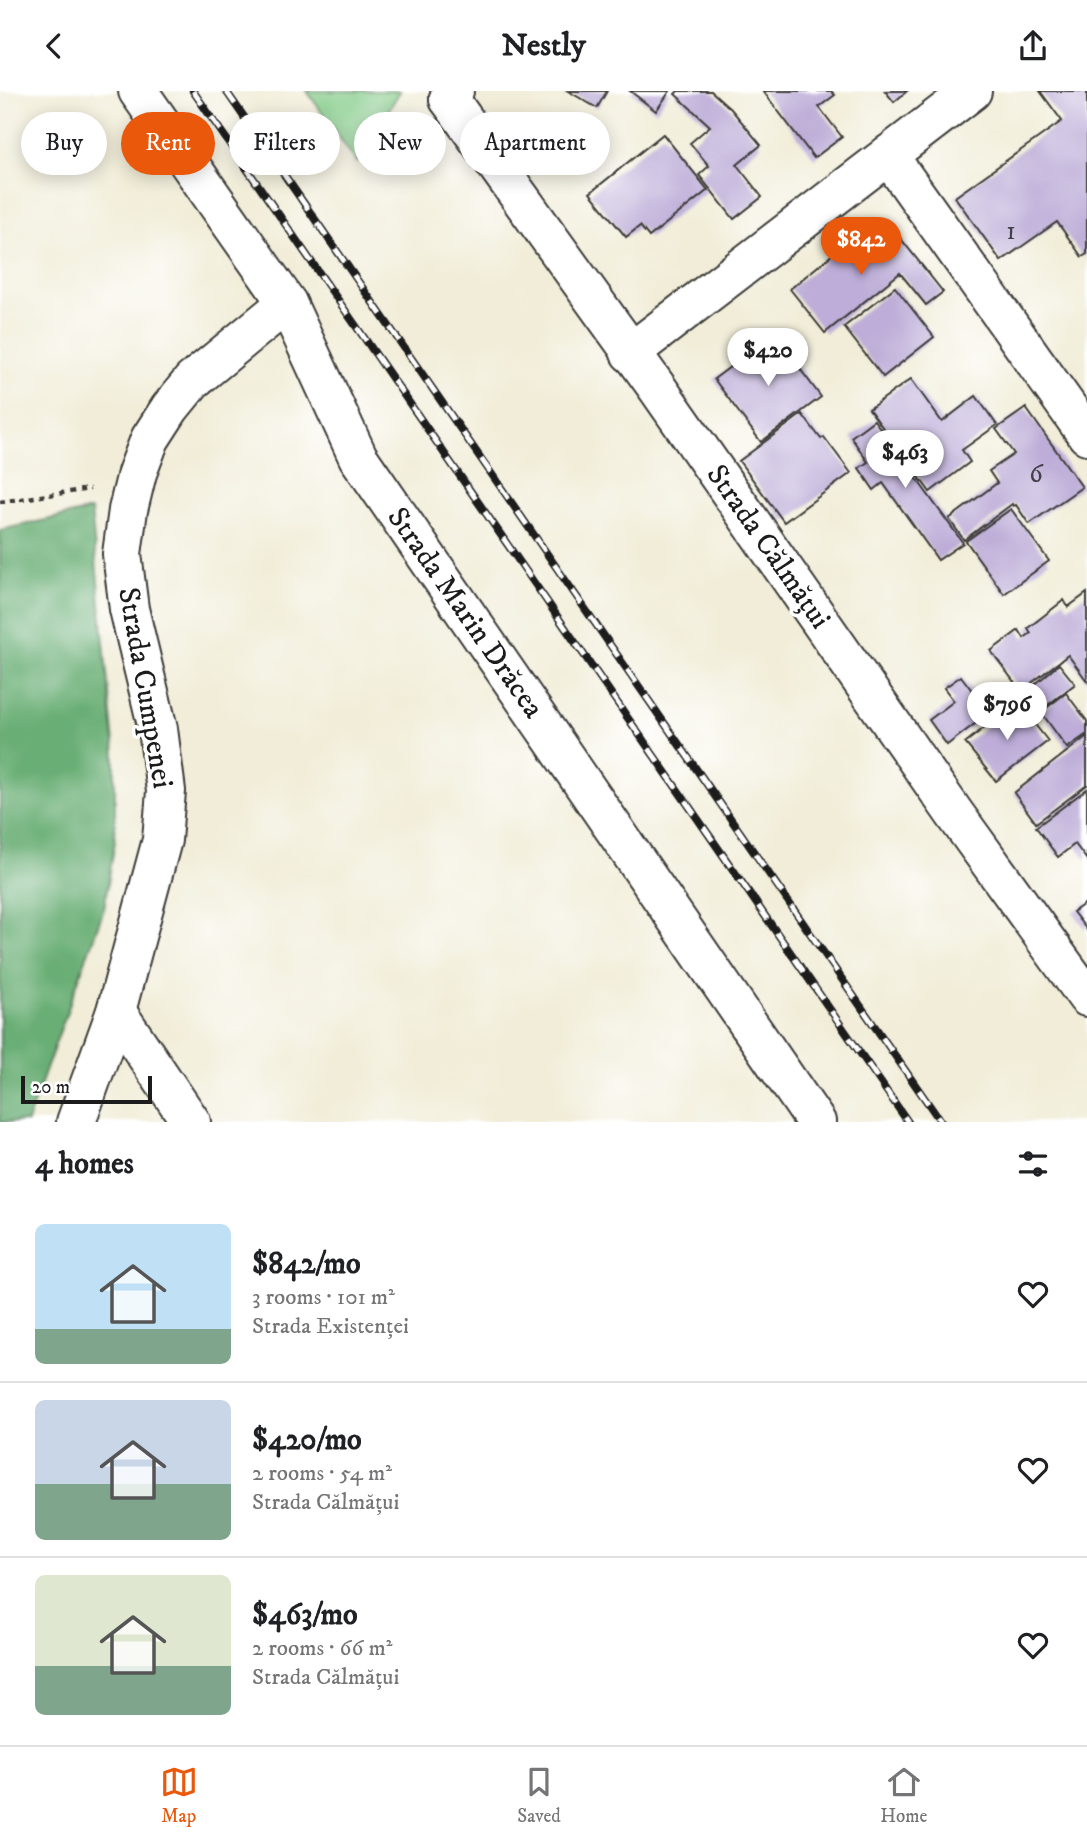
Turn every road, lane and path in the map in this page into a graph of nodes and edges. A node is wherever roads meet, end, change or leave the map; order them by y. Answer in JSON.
{"nodes":[{"id":1,"x":138,"y":91,"type":"edge"},
{"id":2,"x":972,"y":91,"type":"edge"},
{"id":3,"x":451,"y":95,"type":"edge"},
{"id":4,"x":888,"y":155,"type":"junction"},
{"id":5,"x":287,"y":303,"type":"junction"},
{"id":6,"x":630,"y":353,"type":"junction"},
{"id":7,"x":1087,"y":435,"type":"edge"},
{"id":8,"x":137,"y":473,"type":"junction"},
{"id":9,"x":0,"y":502,"type":"edge"},
{"id":10,"x":1087,"y":997,"type":"edge"},
{"id":11,"x":116,"y":1011,"type":"junction"},
{"id":12,"x":76,"y":1122,"type":"edge"},
{"id":13,"x":191,"y":1122,"type":"edge"},
{"id":14,"x":816,"y":1122,"type":"edge"}],
"edges":[{"from":1,"to":5,"type":"street","name":"Strada Marin Drăcea"},
{"from":2,"to":4,"type":"street"},
{"from":3,"to":6,"type":"street","name":"Strada Călmățui"},
{"from":4,"to":6,"type":"street"},
{"from":4,"to":7,"type":"street"},
{"from":5,"to":8,"type":"street","name":"Strada Cumpenei"},
{"from":5,"to":14,"type":"street","name":"Strada Marin Drăcea"},
{"from":6,"to":10,"type":"street","name":"Strada Călmățui"},
{"from":8,"to":9,"type":"path"},
{"from":8,"to":11,"type":"street","name":"Strada Cumpenei"},
{"from":11,"to":12,"type":"street","name":"Strada Cumpenei"},
{"from":11,"to":13,"type":"street"}]}
